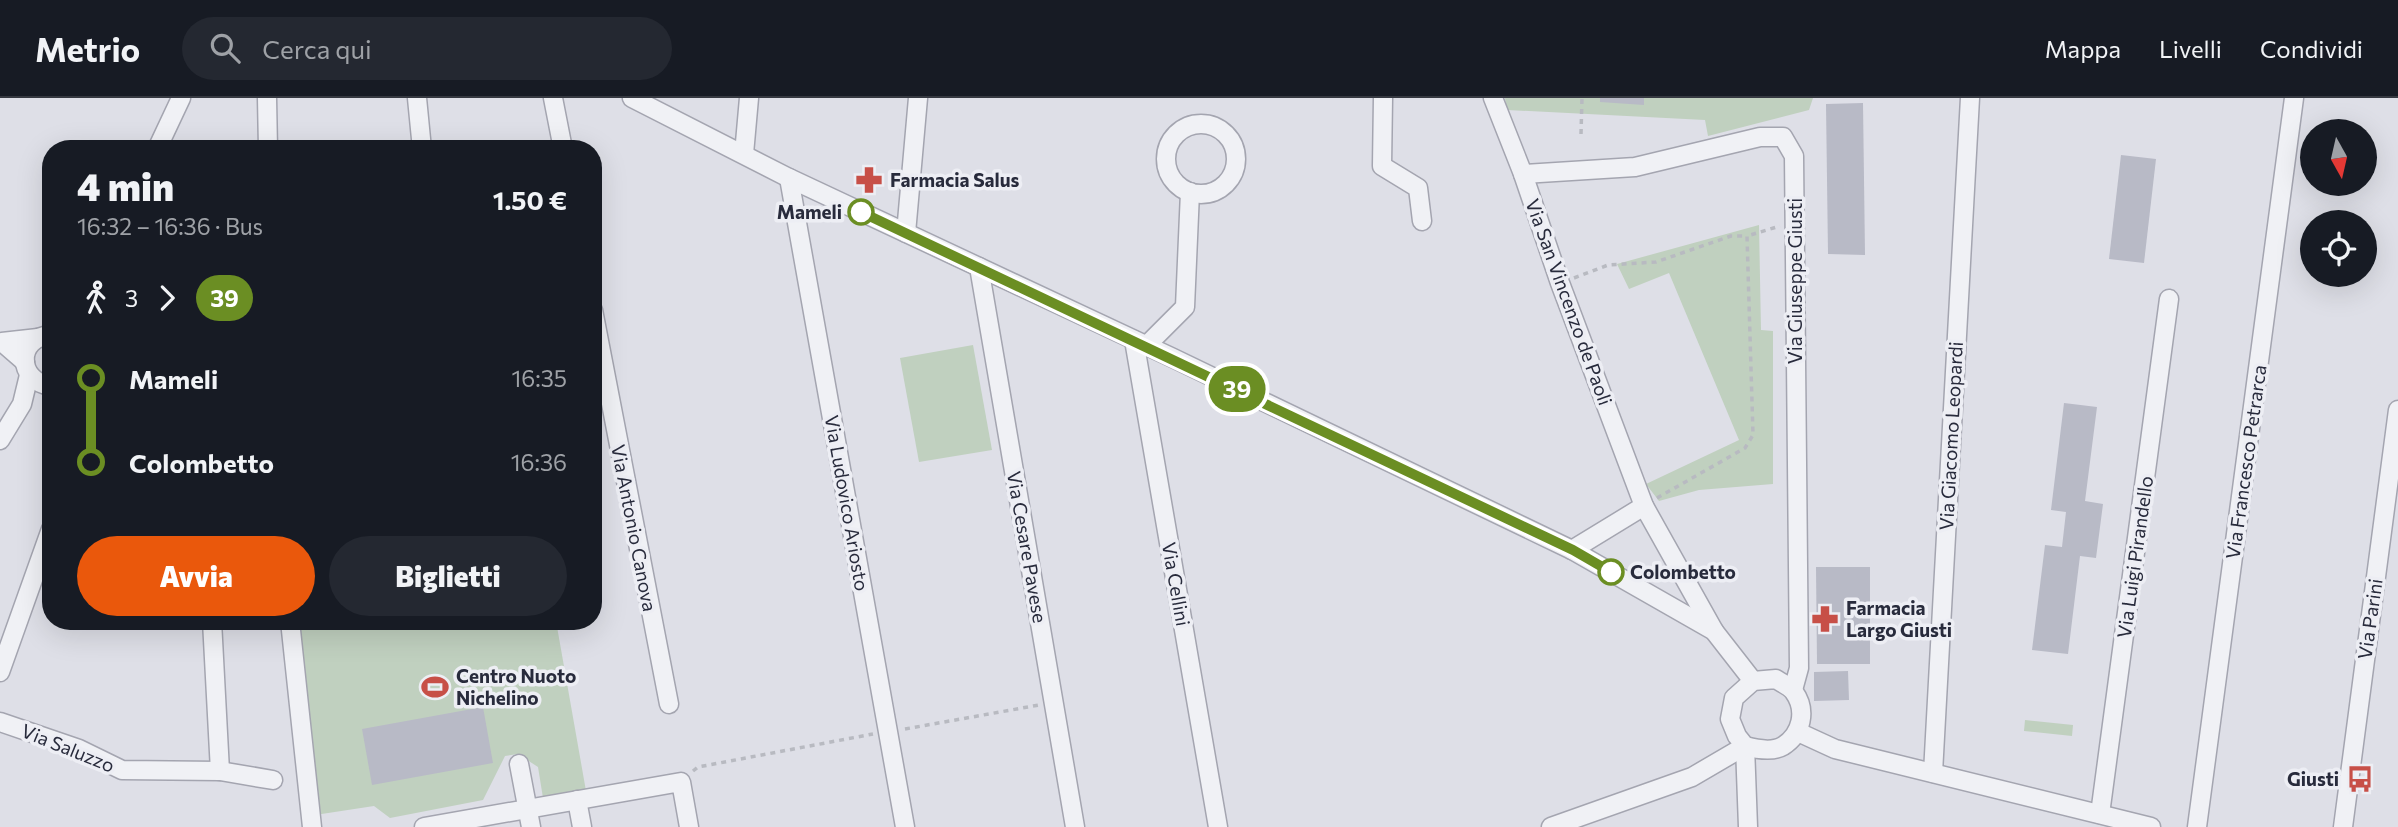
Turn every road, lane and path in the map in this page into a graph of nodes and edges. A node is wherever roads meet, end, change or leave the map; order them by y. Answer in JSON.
{"nodes":[{"id":1,"x":181,"y":98,"type":"edge"},
{"id":2,"x":267,"y":98,"type":"edge"},
{"id":3,"x":417,"y":98,"type":"edge"},
{"id":4,"x":553,"y":98,"type":"edge"},
{"id":5,"x":632,"y":98,"type":"edge"},
{"id":6,"x":749,"y":98,"type":"edge"},
{"id":7,"x":918,"y":98,"type":"edge"},
{"id":8,"x":1383,"y":98,"type":"edge"},
{"id":9,"x":1493,"y":98,"type":"edge"},
{"id":10,"x":1583,"y":98,"type":"edge"},
{"id":11,"x":1970,"y":98,"type":"edge"},
{"id":12,"x":2294,"y":98,"type":"edge"},
{"id":13,"x":1581,"y":134,"type":"dead end"},
{"id":14,"x":161,"y":140,"type":"edge"},
{"id":15,"x":268,"y":140,"type":"edge"},
{"id":16,"x":421,"y":140,"type":"edge"},
{"id":17,"x":561,"y":140,"type":"edge"},
{"id":18,"x":744,"y":154,"type":"junction"},
{"id":19,"x":1523,"y":174,"type":"junction"},
{"id":20,"x":789,"y":178,"type":"junction"},
{"id":21,"x":1190,"y":192,"type":"junction"},
{"id":22,"x":1422,"y":221,"type":"dead end"},
{"id":23,"x":1795,"y":221,"type":"junction"},
{"id":24,"x":906,"y":233,"type":"junction"},
{"id":25,"x":1747,"y":236,"type":"junction"},
{"id":26,"x":979,"y":267,"type":"junction"},
{"id":27,"x":1560,"y":283,"type":"junction"},
{"id":28,"x":2169,"y":299,"type":"dead end"},
{"id":29,"x":42,"y":336,"type":"edge"},
{"id":30,"x":42,"y":338,"type":"edge"},
{"id":31,"x":1,"y":342,"type":"edge"},
{"id":32,"x":1140,"y":343,"type":"junction"},
{"id":33,"x":602,"y":357,"type":"edge"},
{"id":34,"x":27,"y":369,"type":"junction"},
{"id":35,"x":42,"y":383,"type":"edge"},
{"id":36,"x":2398,"y":410,"type":"edge"},
{"id":37,"x":0,"y":440,"type":"edge"},
{"id":38,"x":1643,"y":506,"type":"junction"},
{"id":39,"x":1573,"y":550,"type":"junction"},
{"id":40,"x":42,"y":554,"type":"edge"},
{"id":41,"x":212,"y":630,"type":"edge"},
{"id":42,"x":291,"y":630,"type":"edge"},
{"id":43,"x":1714,"y":631,"type":"junction"},
{"id":44,"x":0,"y":672,"type":"edge"},
{"id":45,"x":1753,"y":681,"type":"junction"},
{"id":46,"x":1793,"y":690,"type":"junction"},
{"id":47,"x":1054,"y":703,"type":"junction"},
{"id":48,"x":669,"y":704,"type":"dead end"},
{"id":49,"x":0,"y":722,"type":"edge"},
{"id":50,"x":888,"y":732,"type":"junction"},
{"id":51,"x":1798,"y":732,"type":"junction"},
{"id":52,"x":1745,"y":746,"type":"junction"},
{"id":53,"x":519,"y":764,"type":"dead end"},
{"id":54,"x":220,"y":771,"type":"junction"},
{"id":55,"x":1933,"y":774,"type":"junction"},
{"id":56,"x":273,"y":780,"type":"dead end"},
{"id":57,"x":681,"y":782,"type":"junction"},
{"id":58,"x":578,"y":800,"type":"junction"},
{"id":59,"x":527,"y":809,"type":"junction"},
{"id":60,"x":2099,"y":814,"type":"junction"},
{"id":61,"x":312,"y":827,"type":"edge"},
{"id":62,"x":424,"y":827,"type":"edge"},
{"id":63,"x":531,"y":827,"type":"edge"},
{"id":64,"x":582,"y":827,"type":"edge"},
{"id":65,"x":689,"y":827,"type":"edge"},
{"id":66,"x":905,"y":827,"type":"edge"},
{"id":67,"x":1075,"y":827,"type":"edge"},
{"id":68,"x":1218,"y":827,"type":"edge"},
{"id":69,"x":1551,"y":827,"type":"edge"},
{"id":70,"x":1748,"y":827,"type":"edge"},
{"id":71,"x":2151,"y":827,"type":"edge"},
{"id":72,"x":2197,"y":827,"type":"edge"},
{"id":73,"x":2343,"y":827,"type":"edge"}],
"edges":[{"from":1,"to":14,"type":"street"},
{"from":2,"to":15,"type":"street"},
{"from":3,"to":16,"type":"street"},
{"from":4,"to":17,"type":"street"},
{"from":5,"to":18,"type":"street"},
{"from":6,"to":18,"type":"street"},
{"from":7,"to":24,"type":"street"},
{"from":8,"to":22,"type":"street"},
{"from":9,"to":19,"type":"street","name":"Via San Vincenzo de Paoli"},
{"from":10,"to":13,"type":"path"},
{"from":11,"to":55,"type":"street","name":"Via Giacomo Leopardi"},
{"from":12,"to":72,"type":"street","name":"Via Francesco Petrarca"},
{"from":18,"to":20,"type":"street"},
{"from":19,"to":23,"type":"street","name":"Via Giuseppe Giusti"},
{"from":19,"to":27,"type":"street","name":"Via San Vincenzo de Paoli"},
{"from":20,"to":24,"type":"street"},
{"from":20,"to":50,"type":"street","name":"Via Ludovico Ariosto"},
{"from":21,"to":21,"type":"street"},
{"from":21,"to":32,"type":"street"},
{"from":23,"to":25,"type":"path"},
{"from":23,"to":46,"type":"street","name":"Via Giuseppe Giusti"},
{"from":24,"to":26,"type":"street"},
{"from":25,"to":27,"type":"path"},
{"from":25,"to":38,"type":"path"},
{"from":26,"to":32,"type":"street"},
{"from":26,"to":47,"type":"street","name":"Via Cesare Pavese"},
{"from":27,"to":38,"type":"street","name":"Via San Vincenzo de Paoli"},
{"from":28,"to":60,"type":"street","name":"Via Luigi Pirandello"},
{"from":29,"to":31,"type":"street"},
{"from":30,"to":34,"type":"street"},
{"from":31,"to":34,"type":"street"},
{"from":32,"to":39,"type":"street"},
{"from":32,"to":68,"type":"street","name":"Via Cellini"},
{"from":33,"to":48,"type":"street","name":"Via Antonio Canova"},
{"from":34,"to":35,"type":"street"},
{"from":34,"to":37,"type":"street"},
{"from":36,"to":73,"type":"street","name":"Via Parini"},
{"from":38,"to":39,"type":"street"},
{"from":38,"to":43,"type":"street","name":"Via San Vincenzo de Paoli"},
{"from":39,"to":43,"type":"street"},
{"from":40,"to":44,"type":"street"},
{"from":41,"to":54,"type":"street"},
{"from":42,"to":61,"type":"street"},
{"from":43,"to":45,"type":"street"},
{"from":45,"to":46,"type":"street"},
{"from":45,"to":52,"type":"street"},
{"from":46,"to":51,"type":"street"},
{"from":47,"to":50,"type":"path"},
{"from":47,"to":67,"type":"street","name":"Via Cesare Pavese"},
{"from":49,"to":54,"type":"street","name":"Via Saluzzo"},
{"from":50,"to":57,"type":"path"},
{"from":50,"to":66,"type":"street","name":"Via Ludovico Ariosto"},
{"from":51,"to":52,"type":"street"},
{"from":51,"to":55,"type":"street"},
{"from":52,"to":69,"type":"street"},
{"from":52,"to":70,"type":"street"},
{"from":53,"to":59,"type":"street"},
{"from":54,"to":56,"type":"street","name":"Via Saluzzo"},
{"from":55,"to":60,"type":"street"},
{"from":57,"to":58,"type":"street"},
{"from":57,"to":65,"type":"street"},
{"from":58,"to":59,"type":"street"},
{"from":58,"to":64,"type":"street"},
{"from":59,"to":62,"type":"street"},
{"from":59,"to":63,"type":"street"},
{"from":60,"to":71,"type":"street"}]}
